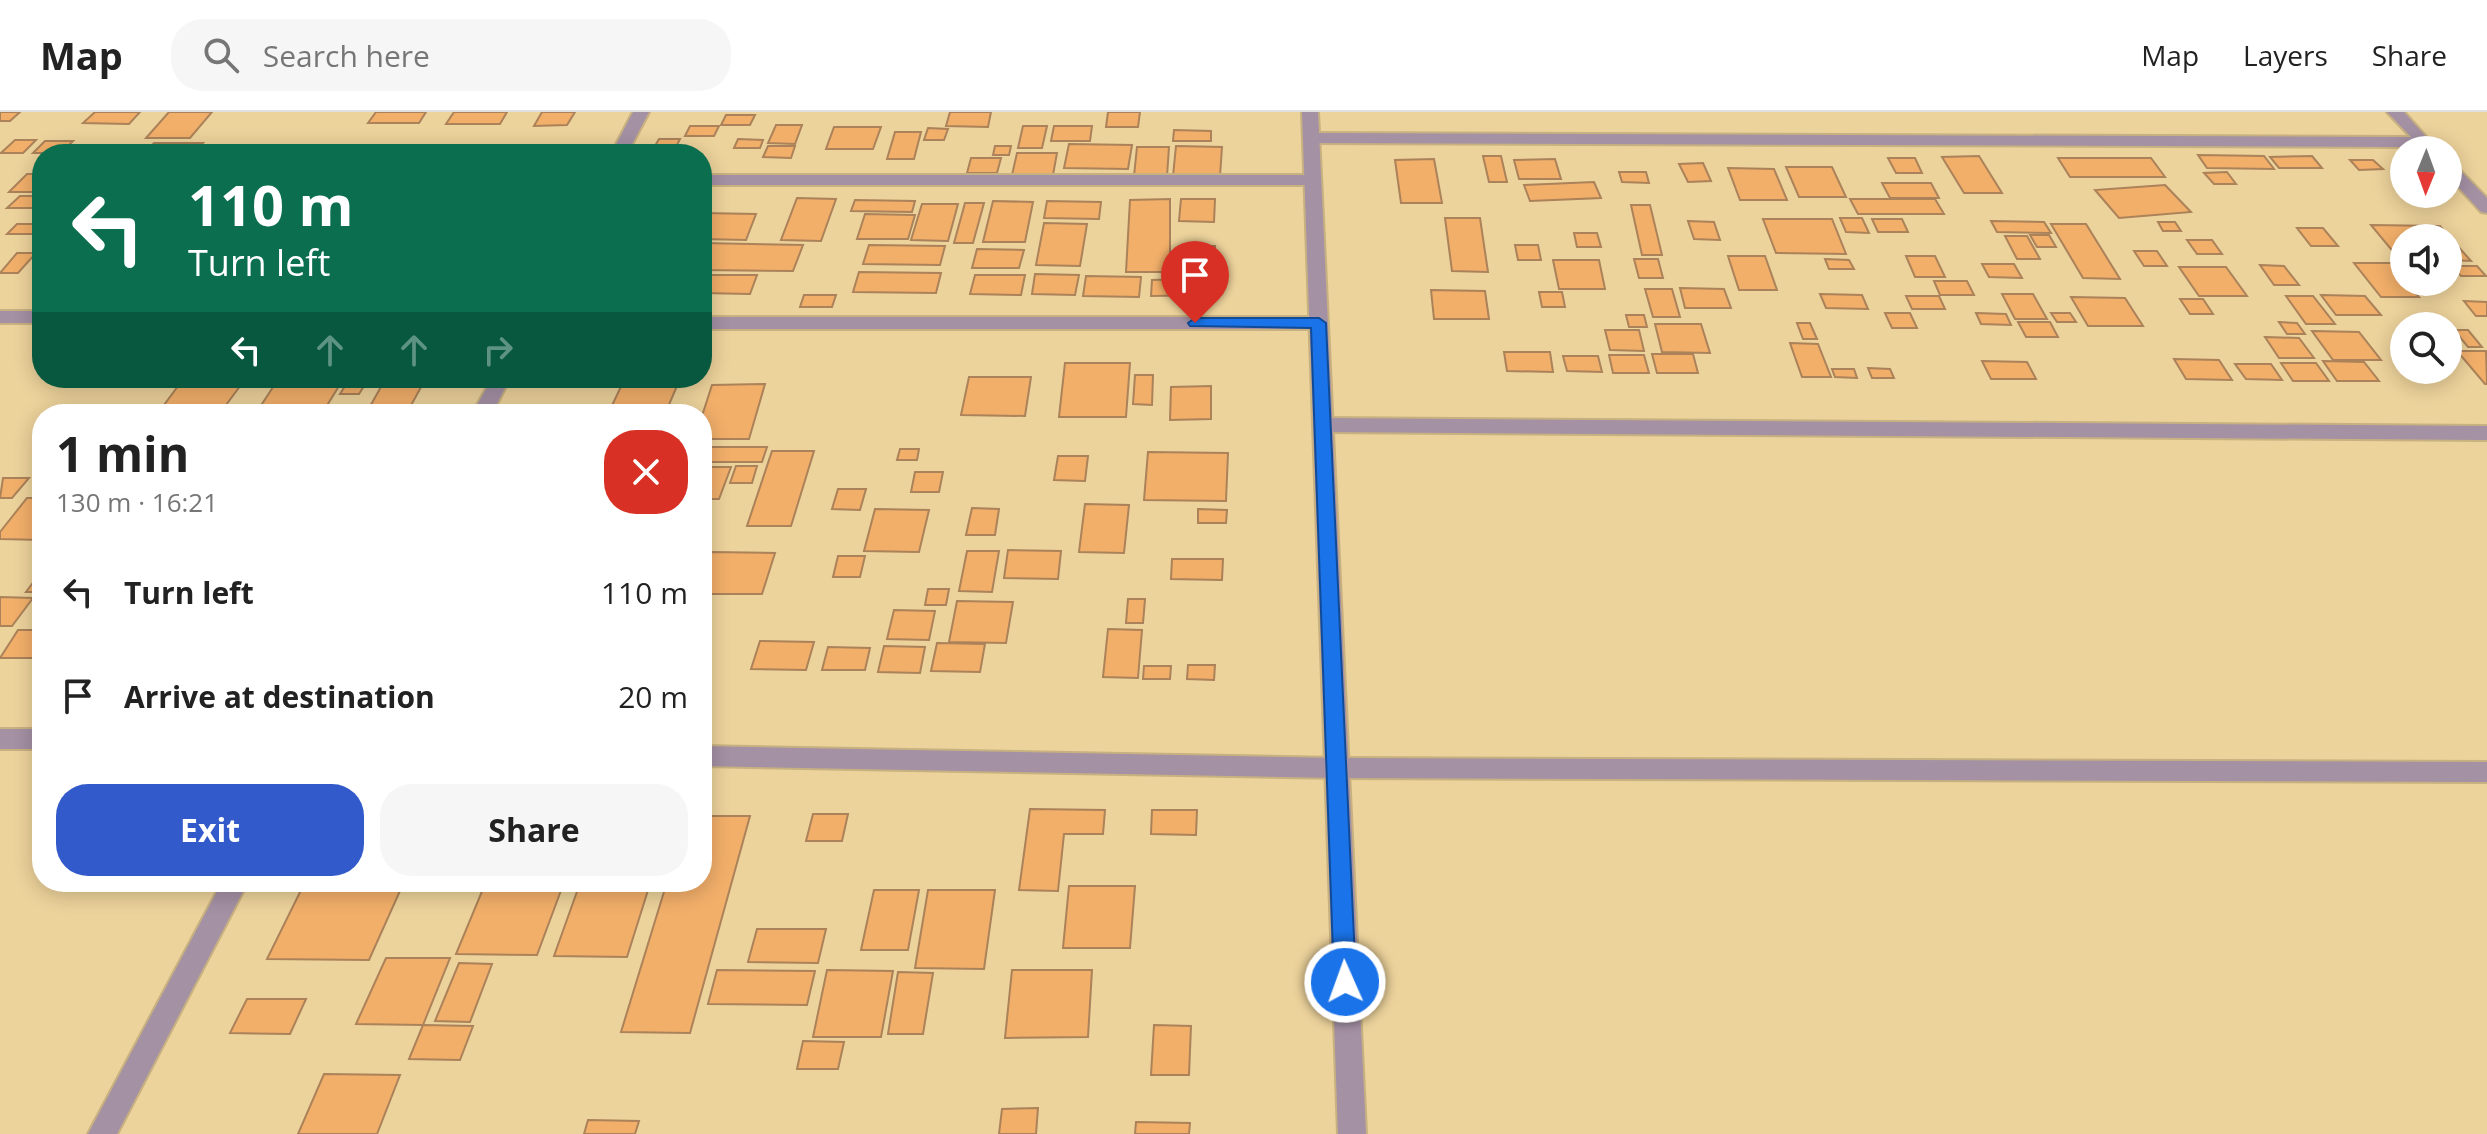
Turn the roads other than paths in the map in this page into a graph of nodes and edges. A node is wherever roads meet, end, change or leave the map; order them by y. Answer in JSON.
{"nodes":[{"id":1,"x":641,"y":112,"type":"edge"},
{"id":2,"x":1310,"y":112,"type":"edge"},
{"id":3,"x":2395,"y":112,"type":"edge"},
{"id":4,"x":2418,"y":136,"type":"edge"},
{"id":5,"x":1311,"y":138,"type":"junction"},
{"id":6,"x":624,"y":144,"type":"edge"},
{"id":7,"x":2390,"y":146,"type":"edge"},
{"id":8,"x":712,"y":180,"type":"edge"},
{"id":9,"x":1313,"y":180,"type":"junction"},
{"id":10,"x":2462,"y":182,"type":"edge"},
{"id":11,"x":2487,"y":208,"type":"edge"},
{"id":12,"x":0,"y":317,"type":"edge"},
{"id":13,"x":32,"y":317,"type":"edge"},
{"id":14,"x":712,"y":323,"type":"edge"},
{"id":15,"x":1319,"y":323,"type":"junction"},
{"id":16,"x":1323,"y":425,"type":"junction"},
{"id":17,"x":2487,"y":433,"type":"edge"},
{"id":18,"x":0,"y":739,"type":"edge"},
{"id":19,"x":32,"y":739,"type":"edge"},
{"id":20,"x":712,"y":756,"type":"edge"},
{"id":21,"x":1337,"y":768,"type":"junction"},
{"id":22,"x":2487,"y":772,"type":"edge"},
{"id":23,"x":230,"y":892,"type":"edge"},
{"id":24,"x":102,"y":1134,"type":"edge"},
{"id":25,"x":1352,"y":1134,"type":"edge"}],
"edges":[{"from":1,"to":6,"type":"street"},
{"from":2,"to":5,"type":"street"},
{"from":3,"to":4,"type":"street"},
{"from":5,"to":7,"type":"street"},
{"from":5,"to":9,"type":"street"},
{"from":8,"to":9,"type":"street"},
{"from":9,"to":15,"type":"street"},
{"from":10,"to":11,"type":"street"},
{"from":12,"to":13,"type":"street"},
{"from":14,"to":15,"type":"street"},
{"from":15,"to":16,"type":"street"},
{"from":16,"to":17,"type":"street"},
{"from":16,"to":21,"type":"street"},
{"from":18,"to":19,"type":"street"},
{"from":20,"to":21,"type":"street"},
{"from":21,"to":22,"type":"street"},
{"from":21,"to":25,"type":"street"},
{"from":23,"to":24,"type":"street"}]}
